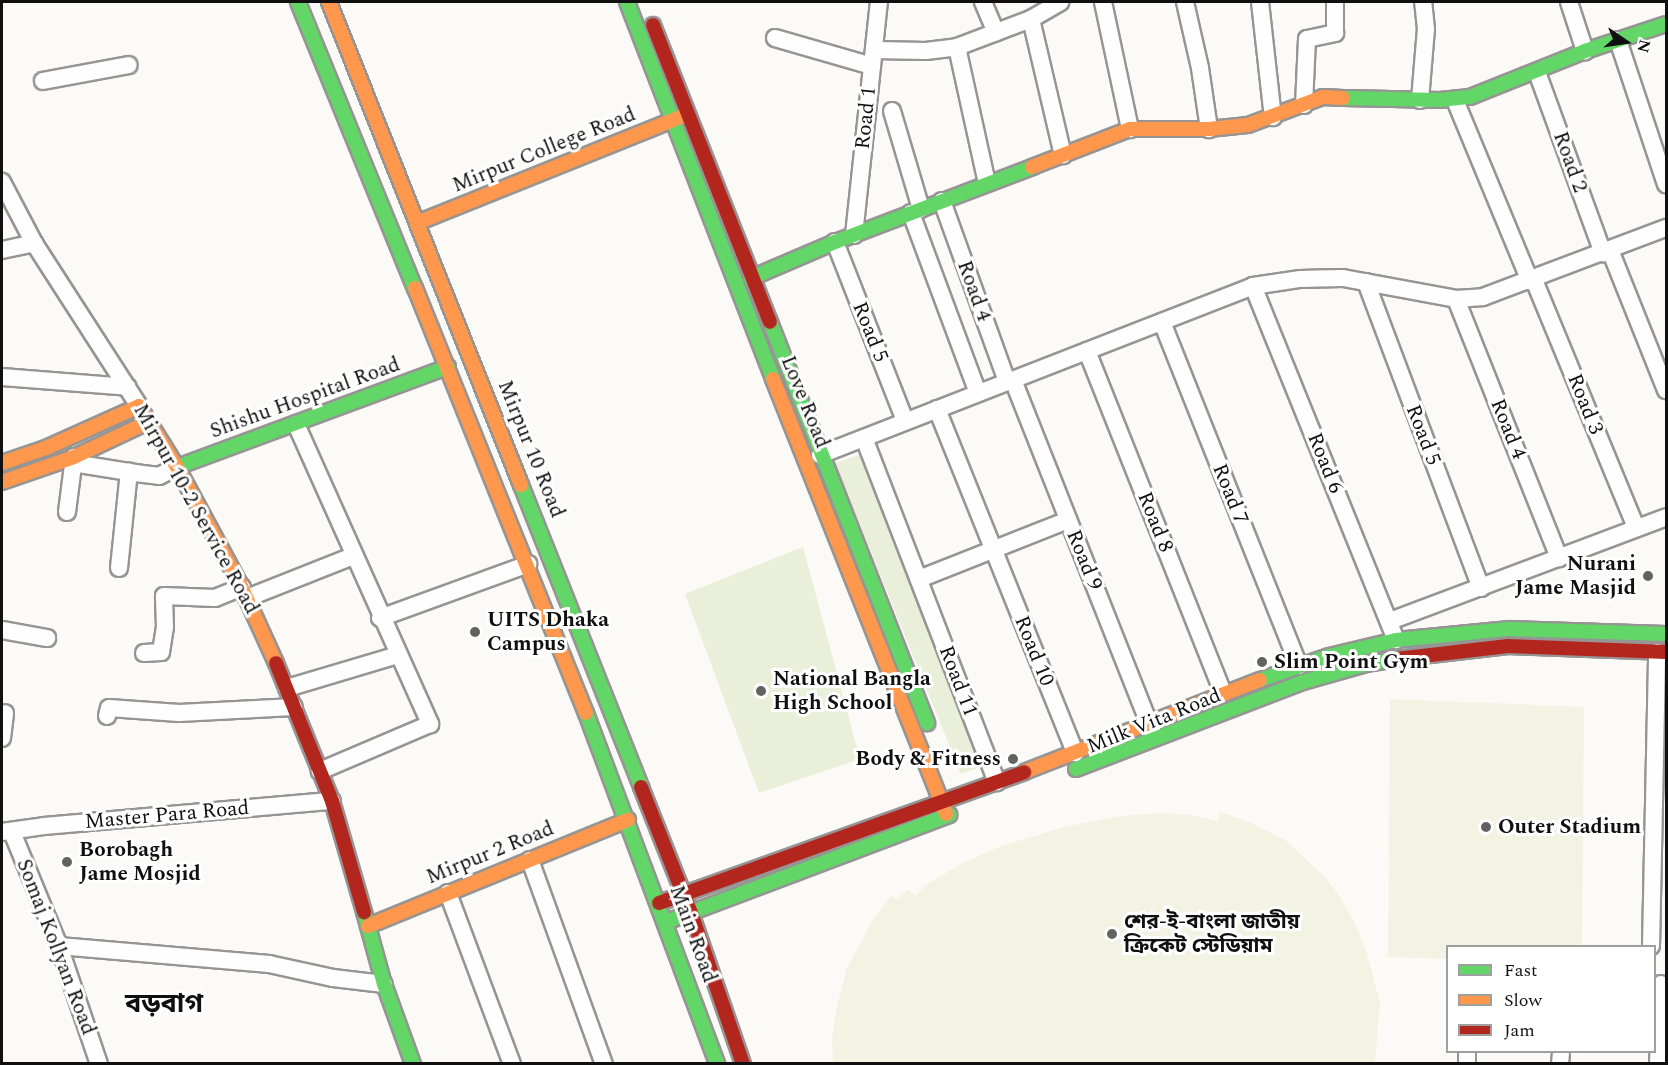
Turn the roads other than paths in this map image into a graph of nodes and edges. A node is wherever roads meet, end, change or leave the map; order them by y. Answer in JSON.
{"nodes":[{"id":1,"x":298,"y":2,"type":"edge"},
{"id":2,"x":329,"y":2,"type":"edge"},
{"id":3,"x":627,"y":2,"type":"edge"},
{"id":4,"x":879,"y":2,"type":"edge"},
{"id":5,"x":983,"y":2,"type":"edge"},
{"id":6,"x":1060,"y":2,"type":"edge"},
{"id":7,"x":1103,"y":2,"type":"edge"},
{"id":8,"x":1185,"y":2,"type":"edge"},
{"id":9,"x":1260,"y":2,"type":"edge"},
{"id":10,"x":1335,"y":2,"type":"edge"},
{"id":11,"x":1423,"y":2,"type":"edge"},
{"id":12,"x":1569,"y":2,"type":"edge"},
{"id":13,"x":646,"y":9,"type":"dead end"},
{"id":14,"x":1031,"y":19,"type":"junction"},
{"id":15,"x":1666,"y":24,"type":"edge"},
{"id":16,"x":996,"y":32,"type":"junction"},
{"id":17,"x":775,"y":38,"type":"dead end"},
{"id":18,"x":1617,"y":40,"type":"junction"},
{"id":19,"x":957,"y":47,"type":"junction"},
{"id":20,"x":1585,"y":51,"type":"junction"},
{"id":21,"x":873,"y":58,"type":"junction"},
{"id":22,"x":129,"y":65,"type":"dead end"},
{"id":23,"x":1537,"y":72,"type":"junction"},
{"id":24,"x":42,"y":81,"type":"dead end"},
{"id":25,"x":1420,"y":100,"type":"junction"},
{"id":26,"x":1455,"y":100,"type":"junction"},
{"id":27,"x":1304,"y":105,"type":"junction"},
{"id":28,"x":892,"y":111,"type":"dead end"},
{"id":29,"x":687,"y":115,"type":"junction"},
{"id":30,"x":1273,"y":117,"type":"junction"},
{"id":31,"x":671,"y":121,"type":"junction"},
{"id":32,"x":1130,"y":129,"type":"junction"},
{"id":33,"x":1209,"y":129,"type":"junction"},
{"id":34,"x":381,"y":131,"type":"junction"},
{"id":35,"x":355,"y":142,"type":"junction"},
{"id":36,"x":1063,"y":155,"type":"junction"},
{"id":37,"x":2,"y":182,"type":"edge"},
{"id":38,"x":987,"y":183,"type":"junction"},
{"id":39,"x":1666,"y":184,"type":"edge"},
{"id":40,"x":942,"y":201,"type":"junction"},
{"id":41,"x":916,"y":211,"type":"junction"},
{"id":42,"x":417,"y":223,"type":"junction"},
{"id":43,"x":1666,"y":228,"type":"edge"},
{"id":44,"x":854,"y":235,"type":"junction"},
{"id":45,"x":835,"y":242,"type":"junction"},
{"id":46,"x":34,"y":243,"type":"junction"},
{"id":47,"x":2,"y":250,"type":"edge"},
{"id":48,"x":1607,"y":252,"type":"junction"},
{"id":49,"x":751,"y":278,"type":"junction"},
{"id":50,"x":1532,"y":281,"type":"junction"},
{"id":51,"x":1366,"y":282,"type":"junction"},
{"id":52,"x":1253,"y":286,"type":"junction"},
{"id":53,"x":1456,"y":299,"type":"junction"},
{"id":54,"x":1162,"y":322,"type":"junction"},
{"id":55,"x":1087,"y":351,"type":"junction"},
{"id":56,"x":448,"y":367,"type":"junction"},
{"id":57,"x":2,"y":377,"type":"edge"},
{"id":58,"x":1010,"y":381,"type":"junction"},
{"id":59,"x":128,"y":387,"type":"junction"},
{"id":60,"x":1666,"y":390,"type":"edge"},
{"id":61,"x":978,"y":393,"type":"junction"},
{"id":62,"x":139,"y":406,"type":"junction"},
{"id":63,"x":937,"y":409,"type":"junction"},
{"id":64,"x":905,"y":421,"type":"junction"},
{"id":65,"x":148,"y":422,"type":"junction"},
{"id":66,"x":296,"y":424,"type":"junction"},
{"id":67,"x":864,"y":438,"type":"junction"},
{"id":68,"x":74,"y":457,"type":"junction"},
{"id":69,"x":813,"y":458,"type":"junction"},
{"id":70,"x":2,"y":463,"type":"edge"},
{"id":71,"x":177,"y":467,"type":"junction"},
{"id":72,"x":129,"y":472,"type":"junction"},
{"id":73,"x":2,"y":482,"type":"edge"},
{"id":74,"x":67,"y":512,"type":"dead end"},
{"id":75,"x":1666,"y":516,"type":"edge"},
{"id":76,"x":1068,"y":520,"type":"junction"},
{"id":77,"x":1636,"y":528,"type":"junction"},
{"id":78,"x":993,"y":549,"type":"junction"},
{"id":79,"x":353,"y":556,"type":"junction"},
{"id":80,"x":1559,"y":558,"type":"junction"},
{"id":81,"x":528,"y":564,"type":"junction"},
{"id":82,"x":119,"y":568,"type":"dead end"},
{"id":83,"x":919,"y":579,"type":"junction"},
{"id":84,"x":1481,"y":588,"type":"junction"},
{"id":85,"x":244,"y":593,"type":"junction"},
{"id":86,"x":380,"y":618,"type":"junction"},
{"id":87,"x":1390,"y":621,"type":"junction"},
{"id":88,"x":2,"y":630,"type":"edge"},
{"id":89,"x":1666,"y":633,"type":"edge"},
{"id":90,"x":47,"y":638,"type":"dead end"},
{"id":91,"x":1396,"y":640,"type":"junction"},
{"id":92,"x":1662,"y":652,"type":"edge"},
{"id":93,"x":144,"y":653,"type":"dead end"},
{"id":94,"x":398,"y":655,"type":"junction"},
{"id":95,"x":1403,"y":658,"type":"junction"},
{"id":96,"x":1299,"y":666,"type":"junction"},
{"id":97,"x":287,"y":688,"type":"junction"},
{"id":98,"x":1223,"y":693,"type":"junction"},
{"id":99,"x":609,"y":705,"type":"junction"},
{"id":100,"x":294,"y":707,"type":"junction"},
{"id":101,"x":5,"y":713,"type":"dead end"},
{"id":102,"x":587,"y":713,"type":"junction"},
{"id":103,"x":107,"y":716,"type":"dead end"},
{"id":104,"x":1152,"y":732,"type":"junction"},
{"id":105,"x":2,"y":738,"type":"edge"},
{"id":106,"x":934,"y":741,"type":"dead end"},
{"id":107,"x":1075,"y":753,"type":"junction"},
{"id":108,"x":320,"y":771,"type":"junction"},
{"id":109,"x":1059,"y":776,"type":"dead end"},
{"id":110,"x":997,"y":782,"type":"junction"},
{"id":111,"x":954,"y":790,"type":"junction"},
{"id":112,"x":332,"y":801,"type":"junction"},
{"id":113,"x":942,"y":801,"type":"junction"},
{"id":114,"x":947,"y":816,"type":"junction"},
{"id":115,"x":628,"y":820,"type":"junction"},
{"id":116,"x":7,"y":832,"type":"edge"},
{"id":117,"x":530,"y":860,"type":"junction"},
{"id":118,"x":448,"y":893,"type":"junction"},
{"id":119,"x":683,"y":894,"type":"junction"},
{"id":120,"x":659,"y":903,"type":"junction"},
{"id":121,"x":691,"y":913,"type":"junction"},
{"id":122,"x":666,"y":922,"type":"junction"},
{"id":123,"x":368,"y":926,"type":"junction"},
{"id":124,"x":1651,"y":945,"type":"edge"},
{"id":125,"x":59,"y":946,"type":"junction"},
{"id":126,"x":384,"y":984,"type":"junction"},
{"id":127,"x":1661,"y":984,"type":"edge"},
{"id":128,"x":99,"y":1064,"type":"edge"},
{"id":129,"x":413,"y":1064,"type":"edge"},
{"id":130,"x":512,"y":1064,"type":"edge"},
{"id":131,"x":604,"y":1064,"type":"edge"},
{"id":132,"x":717,"y":1064,"type":"edge"},
{"id":133,"x":743,"y":1064,"type":"edge"},
{"id":134,"x":1658,"y":1064,"type":"edge"}],
"edges":[{"from":1,"to":35,"type":"street"},
{"from":2,"to":34,"type":"street","name":"Mirpur 10 Road"},
{"from":3,"to":31,"type":"street","name":"Love Road"},
{"from":4,"to":21,"type":"street","name":"Road 1"},
{"from":5,"to":16,"type":"street"},
{"from":6,"to":14,"type":"street"},
{"from":7,"to":32,"type":"street"},
{"from":8,"to":33,"type":"street"},
{"from":9,"to":30,"type":"street"},
{"from":10,"to":27,"type":"street"},
{"from":11,"to":25,"type":"street"},
{"from":12,"to":20,"type":"street"},
{"from":13,"to":29,"type":"street","name":"Love Road"},
{"from":14,"to":16,"type":"street"},
{"from":14,"to":36,"type":"street"},
{"from":15,"to":18,"type":"street"},
{"from":16,"to":19,"type":"street"},
{"from":17,"to":21,"type":"street"},
{"from":18,"to":20,"type":"street"},
{"from":18,"to":39,"type":"street"},
{"from":19,"to":21,"type":"street"},
{"from":19,"to":38,"type":"street"},
{"from":20,"to":23,"type":"street"},
{"from":21,"to":44,"type":"street","name":"Road 1"},
{"from":22,"to":24,"type":"street"},
{"from":23,"to":26,"type":"street"},
{"from":23,"to":48,"type":"street","name":"Road 2"},
{"from":25,"to":26,"type":"street"},
{"from":25,"to":27,"type":"street"},
{"from":26,"to":50,"type":"street","name":"Road 3"},
{"from":27,"to":30,"type":"street"},
{"from":28,"to":41,"type":"street"},
{"from":29,"to":31,"type":"street","name":"Mirpur College Road"},
{"from":29,"to":49,"type":"street","name":"Love Road"},
{"from":30,"to":33,"type":"street"},
{"from":31,"to":42,"type":"street","name":"Mirpur College Road"},
{"from":31,"to":69,"type":"street","name":"Love Road"},
{"from":32,"to":33,"type":"street"},
{"from":32,"to":36,"type":"street"},
{"from":34,"to":35,"type":"street"},
{"from":34,"to":42,"type":"street","name":"Mirpur 10 Road"},
{"from":35,"to":56,"type":"street"},
{"from":36,"to":38,"type":"street"},
{"from":37,"to":46,"type":"street","name":"Mirpur 10-2 Service Road"},
{"from":38,"to":40,"type":"street"},
{"from":40,"to":41,"type":"street"},
{"from":40,"to":58,"type":"street","name":"Road 4"},
{"from":41,"to":44,"type":"street"},
{"from":41,"to":61,"type":"street"},
{"from":42,"to":99,"type":"street","name":"Mirpur 10 Road"},
{"from":43,"to":48,"type":"street"},
{"from":44,"to":45,"type":"street"},
{"from":45,"to":49,"type":"street"},
{"from":45,"to":64,"type":"street","name":"Road 5"},
{"from":46,"to":47,"type":"street"},
{"from":46,"to":59,"type":"street","name":"Mirpur 10-2 Service Road"},
{"from":48,"to":50,"type":"street"},
{"from":48,"to":60,"type":"street","name":"Road 2"},
{"from":49,"to":69,"type":"street","name":"Love Road"},
{"from":50,"to":53,"type":"street"},
{"from":50,"to":77,"type":"street","name":"Road 3"},
{"from":51,"to":52,"type":"street"},
{"from":51,"to":53,"type":"street"},
{"from":51,"to":84,"type":"street","name":"Road 5"},
{"from":52,"to":54,"type":"street"},
{"from":52,"to":87,"type":"street","name":"Road 6"},
{"from":53,"to":80,"type":"street","name":"Road 4"},
{"from":54,"to":55,"type":"street"},
{"from":54,"to":96,"type":"street","name":"Road 7"},
{"from":55,"to":58,"type":"street"},
{"from":55,"to":98,"type":"street","name":"Road 8"},
{"from":56,"to":66,"type":"street","name":"Shishu Hospital Road"},
{"from":56,"to":81,"type":"street"},
{"from":57,"to":59,"type":"street"},
{"from":58,"to":61,"type":"street"},
{"from":58,"to":76,"type":"street","name":"Road 9"},
{"from":59,"to":62,"type":"street","name":"Mirpur 10-2 Service Road"},
{"from":61,"to":63,"type":"street"},
{"from":62,"to":65,"type":"street","name":"Mirpur 10-2 Service Road"},
{"from":62,"to":70,"type":"street"},
{"from":63,"to":64,"type":"street"},
{"from":63,"to":78,"type":"street","name":"Road 10"},
{"from":64,"to":67,"type":"street"},
{"from":65,"to":68,"type":"street"},
{"from":65,"to":71,"type":"street","name":"Mirpur 10-2 Service Road"},
{"from":66,"to":71,"type":"street","name":"Shishu Hospital Road"},
{"from":66,"to":79,"type":"street"},
{"from":67,"to":69,"type":"street"},
{"from":67,"to":83,"type":"street","name":"Road 11"},
{"from":68,"to":72,"type":"street"},
{"from":68,"to":73,"type":"street"},
{"from":68,"to":74,"type":"street"},
{"from":69,"to":106,"type":"street","name":"Love Road"},
{"from":69,"to":113,"type":"street","name":"Love Road"},
{"from":71,"to":72,"type":"street"},
{"from":71,"to":85,"type":"street","name":"Mirpur 10-2 Service Road"},
{"from":72,"to":82,"type":"street"},
{"from":75,"to":77,"type":"street"},
{"from":76,"to":78,"type":"street"},
{"from":76,"to":104,"type":"street","name":"Road 9"},
{"from":77,"to":80,"type":"street"},
{"from":78,"to":83,"type":"street"},
{"from":78,"to":107,"type":"street","name":"Road 10"},
{"from":79,"to":85,"type":"street"},
{"from":79,"to":86,"type":"street"},
{"from":80,"to":84,"type":"street"},
{"from":81,"to":86,"type":"street"},
{"from":81,"to":102,"type":"street"},
{"from":83,"to":110,"type":"street","name":"Road 11"},
{"from":84,"to":87,"type":"street"},
{"from":85,"to":93,"type":"street"},
{"from":85,"to":97,"type":"street","name":"Mirpur 10-2 Service Road"},
{"from":86,"to":94,"type":"street"},
{"from":87,"to":91,"type":"street","name":"Road 6"},
{"from":88,"to":90,"type":"street"},
{"from":89,"to":91,"type":"street","name":"Milk Vita Road"},
{"from":91,"to":95,"type":"street"},
{"from":91,"to":96,"type":"street","name":"Milk Vita Road"},
{"from":92,"to":95,"type":"street","name":"Milk Vita Road"},
{"from":92,"to":124,"type":"street"},
{"from":94,"to":97,"type":"street"},
{"from":94,"to":108,"type":"street"},
{"from":95,"to":104,"type":"street","name":"Milk Vita Road"},
{"from":96,"to":98,"type":"street","name":"Milk Vita Road"},
{"from":97,"to":100,"type":"street","name":"Mirpur 10-2 Service Road"},
{"from":98,"to":104,"type":"street","name":"Milk Vita Road"},
{"from":99,"to":102,"type":"street"},
{"from":99,"to":119,"type":"street","name":"Mirpur 10 Road"},
{"from":100,"to":103,"type":"street"},
{"from":100,"to":108,"type":"street","name":"Mirpur 10-2 Service Road"},
{"from":101,"to":105,"type":"street"},
{"from":102,"to":115,"type":"street"},
{"from":104,"to":107,"type":"street","name":"Milk Vita Road"},
{"from":104,"to":109,"type":"street","name":"Milk Vita Road"},
{"from":107,"to":110,"type":"street","name":"Milk Vita Road"},
{"from":108,"to":112,"type":"street","name":"Mirpur 10-2 Service Road"},
{"from":110,"to":111,"type":"street","name":"Milk Vita Road"},
{"from":111,"to":113,"type":"street","name":"Milk Vita Road"},
{"from":111,"to":114,"type":"street"},
{"from":112,"to":116,"type":"street","name":"Master Para Road"},
{"from":112,"to":123,"type":"street","name":"Mirpur 10-2 Service Road"},
{"from":113,"to":114,"type":"street","name":"Love Road"},
{"from":113,"to":119,"type":"street","name":"Milk Vita Road"},
{"from":114,"to":121,"type":"street"},
{"from":115,"to":117,"type":"street","name":"Mirpur 2 Road"},
{"from":115,"to":120,"type":"street","name":"Main Road"},
{"from":116,"to":125,"type":"street","name":"Somaj Kollyan Road"},
{"from":117,"to":118,"type":"street","name":"Mirpur 2 Road"},
{"from":117,"to":131,"type":"street"},
{"from":118,"to":123,"type":"street","name":"Mirpur 2 Road"},
{"from":118,"to":130,"type":"street"},
{"from":119,"to":120,"type":"street","name":"Milk Vita Road"},
{"from":119,"to":121,"type":"street","name":"Mirpur 10 Road"},
{"from":120,"to":122,"type":"street","name":"Main Road"},
{"from":121,"to":122,"type":"street"},
{"from":121,"to":133,"type":"street","name":"Main Road"},
{"from":122,"to":132,"type":"street","name":"Main Road"},
{"from":123,"to":126,"type":"street","name":"Mirpur 10-2 Service Road"},
{"from":125,"to":126,"type":"street"},
{"from":125,"to":128,"type":"street","name":"Somaj Kollyan Road"},
{"from":126,"to":129,"type":"street","name":"Mirpur 10-2 Service Road"},
{"from":127,"to":134,"type":"street"}]}
